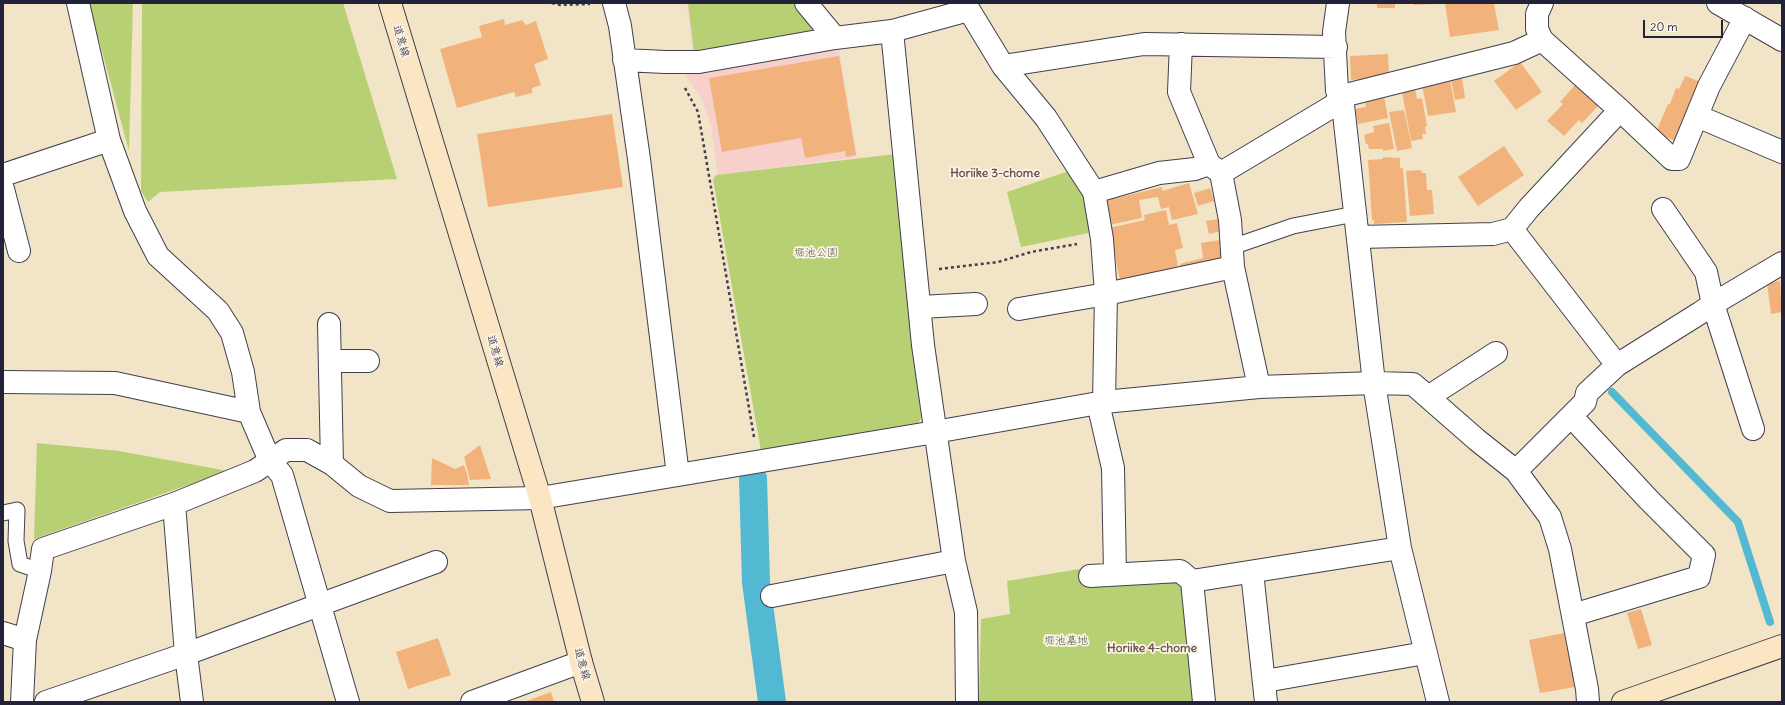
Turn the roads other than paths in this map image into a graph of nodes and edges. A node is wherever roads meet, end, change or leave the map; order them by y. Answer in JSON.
{"nodes":[{"id":1,"x":78,"y":3,"type":"edge"},
{"id":2,"x":390,"y":3,"type":"edge"},
{"id":3,"x":614,"y":3,"type":"edge"},
{"id":4,"x":806,"y":3,"type":"edge"},
{"id":5,"x":1338,"y":3,"type":"edge"},
{"id":6,"x":1542,"y":3,"type":"edge"},
{"id":7,"x":1718,"y":3,"type":"edge"},
{"id":8,"x":966,"y":6,"type":"edge"},
{"id":9,"x":1745,"y":18,"type":"junction"},
{"id":10,"x":892,"y":31,"type":"junction"},
{"id":11,"x":835,"y":38,"type":"junction"},
{"id":12,"x":1542,"y":40,"type":"junction"},
{"id":13,"x":1782,"y":40,"type":"edge"},
{"id":14,"x":1181,"y":44,"type":"junction"},
{"id":15,"x":1336,"y":47,"type":"junction"},
{"id":16,"x":624,"y":60,"type":"junction"},
{"id":17,"x":1004,"y":66,"type":"junction"},
{"id":18,"x":1342,"y":96,"type":"junction"},
{"id":19,"x":1620,"y":110,"type":"junction"},
{"id":20,"x":1697,"y":116,"type":"junction"},
{"id":21,"x":109,"y":140,"type":"junction"},
{"id":22,"x":1782,"y":152,"type":"edge"},
{"id":23,"x":1215,"y":169,"type":"junction"},
{"id":24,"x":3,"y":175,"type":"edge"},
{"id":25,"x":3,"y":189,"type":"edge"},
{"id":26,"x":1094,"y":192,"type":"junction"},
{"id":27,"x":1662,"y":209,"type":"dead end"},
{"id":28,"x":1355,"y":214,"type":"junction"},
{"id":29,"x":1512,"y":229,"type":"junction"},
{"id":30,"x":1358,"y":237,"type":"junction"},
{"id":31,"x":18,"y":251,"type":"dead end"},
{"id":32,"x":1232,"y":257,"type":"junction"},
{"id":33,"x":1782,"y":262,"type":"edge"},
{"id":34,"x":1106,"y":294,"type":"junction"},
{"id":35,"x":976,"y":304,"type":"dead end"},
{"id":36,"x":1713,"y":304,"type":"junction"},
{"id":37,"x":920,"y":307,"type":"junction"},
{"id":38,"x":1019,"y":310,"type":"dead end"},
{"id":39,"x":329,"y":324,"type":"dead end"},
{"id":40,"x":1496,"y":353,"type":"dead end"},
{"id":41,"x":330,"y":361,"type":"junction"},
{"id":42,"x":368,"y":361,"type":"dead end"},
{"id":43,"x":1617,"y":365,"type":"junction"},
{"id":44,"x":3,"y":382,"type":"edge"},
{"id":45,"x":1374,"y":383,"type":"junction"},
{"id":46,"x":1259,"y":387,"type":"junction"},
{"id":47,"x":1428,"y":397,"type":"junction"},
{"id":48,"x":1101,"y":402,"type":"junction"},
{"id":49,"x":249,"y":412,"type":"junction"},
{"id":50,"x":1571,"y":416,"type":"junction"},
{"id":51,"x":1753,"y":429,"type":"dead end"},
{"id":52,"x":935,"y":432,"type":"junction"},
{"id":53,"x":270,"y":461,"type":"junction"},
{"id":54,"x":332,"y":464,"type":"junction"},
{"id":55,"x":1516,"y":470,"type":"junction"},
{"id":56,"x":678,"y":474,"type":"junction"},
{"id":57,"x":540,"y":498,"type":"junction"},
{"id":58,"x":174,"y":504,"type":"junction"},
{"id":59,"x":3,"y":513,"type":"edge"},
{"id":60,"x":1400,"y":548,"type":"junction"},
{"id":61,"x":954,"y":561,"type":"junction"},
{"id":62,"x":436,"y":562,"type":"dead end"},
{"id":63,"x":40,"y":571,"type":"junction"},
{"id":64,"x":1252,"y":572,"type":"junction"},
{"id":65,"x":1115,"y":574,"type":"junction"},
{"id":66,"x":1090,"y":576,"type":"dead end"},
{"id":67,"x":1192,"y":582,"type":"junction"},
{"id":68,"x":772,"y":596,"type":"dead end"},
{"id":69,"x":319,"y":605,"type":"junction"},
{"id":70,"x":1573,"y":615,"type":"junction"},
{"id":71,"x":3,"y":633,"type":"edge"},
{"id":72,"x":25,"y":640,"type":"junction"},
{"id":73,"x":1782,"y":646,"type":"edge"},
{"id":74,"x":1425,"y":653,"type":"junction"},
{"id":75,"x":186,"y":654,"type":"junction"},
{"id":76,"x":580,"y":662,"type":"junction"},
{"id":77,"x":1266,"y":691,"type":"edge"},
{"id":78,"x":22,"y":702,"type":"edge"},
{"id":79,"x":46,"y":702,"type":"edge"},
{"id":80,"x":192,"y":702,"type":"edge"},
{"id":81,"x":348,"y":702,"type":"edge"},
{"id":82,"x":472,"y":702,"type":"edge"},
{"id":83,"x":593,"y":702,"type":"edge"},
{"id":84,"x":967,"y":702,"type":"edge"},
{"id":85,"x":1204,"y":702,"type":"edge"},
{"id":86,"x":1438,"y":702,"type":"edge"},
{"id":87,"x":1588,"y":702,"type":"edge"},
{"id":88,"x":1623,"y":702,"type":"edge"}],
"edges":[{"from":1,"to":21,"type":"street"},
{"from":2,"to":57,"type":"street","name":"道意線"},
{"from":3,"to":16,"type":"street"},
{"from":4,"to":11,"type":"street"},
{"from":5,"to":15,"type":"street"},
{"from":6,"to":12,"type":"street"},
{"from":7,"to":9,"type":"street"},
{"from":8,"to":10,"type":"street"},
{"from":8,"to":17,"type":"street"},
{"from":9,"to":13,"type":"street"},
{"from":9,"to":20,"type":"street"},
{"from":10,"to":11,"type":"street"},
{"from":10,"to":37,"type":"street"},
{"from":11,"to":16,"type":"street"},
{"from":12,"to":18,"type":"street"},
{"from":12,"to":19,"type":"street"},
{"from":14,"to":15,"type":"street"},
{"from":14,"to":17,"type":"street"},
{"from":14,"to":23,"type":"street"},
{"from":15,"to":18,"type":"street"},
{"from":16,"to":56,"type":"street"},
{"from":17,"to":26,"type":"street"},
{"from":18,"to":23,"type":"street"},
{"from":18,"to":28,"type":"street"},
{"from":19,"to":20,"type":"street"},
{"from":19,"to":29,"type":"street"},
{"from":20,"to":22,"type":"street"},
{"from":21,"to":24,"type":"street"},
{"from":21,"to":49,"type":"street"},
{"from":23,"to":26,"type":"street"},
{"from":23,"to":32,"type":"street"},
{"from":25,"to":31,"type":"street"},
{"from":26,"to":34,"type":"street"},
{"from":27,"to":36,"type":"street"},
{"from":28,"to":30,"type":"street"},
{"from":28,"to":32,"type":"lane"},
{"from":29,"to":30,"type":"street"},
{"from":29,"to":43,"type":"street"},
{"from":30,"to":45,"type":"street"},
{"from":32,"to":34,"type":"street"},
{"from":32,"to":46,"type":"street"},
{"from":33,"to":36,"type":"street"},
{"from":34,"to":38,"type":"street"},
{"from":34,"to":48,"type":"street"},
{"from":35,"to":37,"type":"street"},
{"from":36,"to":43,"type":"street"},
{"from":36,"to":51,"type":"street"},
{"from":37,"to":52,"type":"street"},
{"from":39,"to":41,"type":"street"},
{"from":40,"to":47,"type":"street"},
{"from":41,"to":42,"type":"street"},
{"from":41,"to":54,"type":"street"},
{"from":43,"to":50,"type":"street"},
{"from":44,"to":49,"type":"street"},
{"from":45,"to":46,"type":"street"},
{"from":45,"to":47,"type":"street"},
{"from":45,"to":60,"type":"street"},
{"from":46,"to":48,"type":"street"},
{"from":47,"to":55,"type":"street"},
{"from":48,"to":52,"type":"street"},
{"from":48,"to":65,"type":"street"},
{"from":49,"to":53,"type":"street"},
{"from":50,"to":55,"type":"street"},
{"from":50,"to":70,"type":"street"},
{"from":52,"to":56,"type":"street"},
{"from":52,"to":61,"type":"street"},
{"from":53,"to":54,"type":"street"},
{"from":53,"to":58,"type":"street"},
{"from":53,"to":69,"type":"street"},
{"from":54,"to":57,"type":"street"},
{"from":55,"to":70,"type":"street"},
{"from":56,"to":57,"type":"street"},
{"from":57,"to":76,"type":"street","name":"道意線"},
{"from":58,"to":63,"type":"street"},
{"from":58,"to":75,"type":"street"},
{"from":59,"to":63,"type":"lane"},
{"from":60,"to":64,"type":"street"},
{"from":60,"to":74,"type":"street"},
{"from":61,"to":68,"type":"street"},
{"from":61,"to":84,"type":"street"},
{"from":62,"to":69,"type":"street"},
{"from":63,"to":72,"type":"street"},
{"from":64,"to":67,"type":"street"},
{"from":64,"to":77,"type":"street"},
{"from":65,"to":66,"type":"street"},
{"from":65,"to":67,"type":"street"},
{"from":67,"to":85,"type":"street"},
{"from":69,"to":75,"type":"street"},
{"from":69,"to":81,"type":"street"},
{"from":70,"to":87,"type":"street"},
{"from":71,"to":72,"type":"street"},
{"from":72,"to":78,"type":"street"},
{"from":73,"to":88,"type":"street"},
{"from":74,"to":77,"type":"street"},
{"from":74,"to":86,"type":"street"},
{"from":75,"to":79,"type":"street"},
{"from":75,"to":80,"type":"street"},
{"from":76,"to":82,"type":"street"},
{"from":76,"to":83,"type":"street","name":"道意線"}]}
